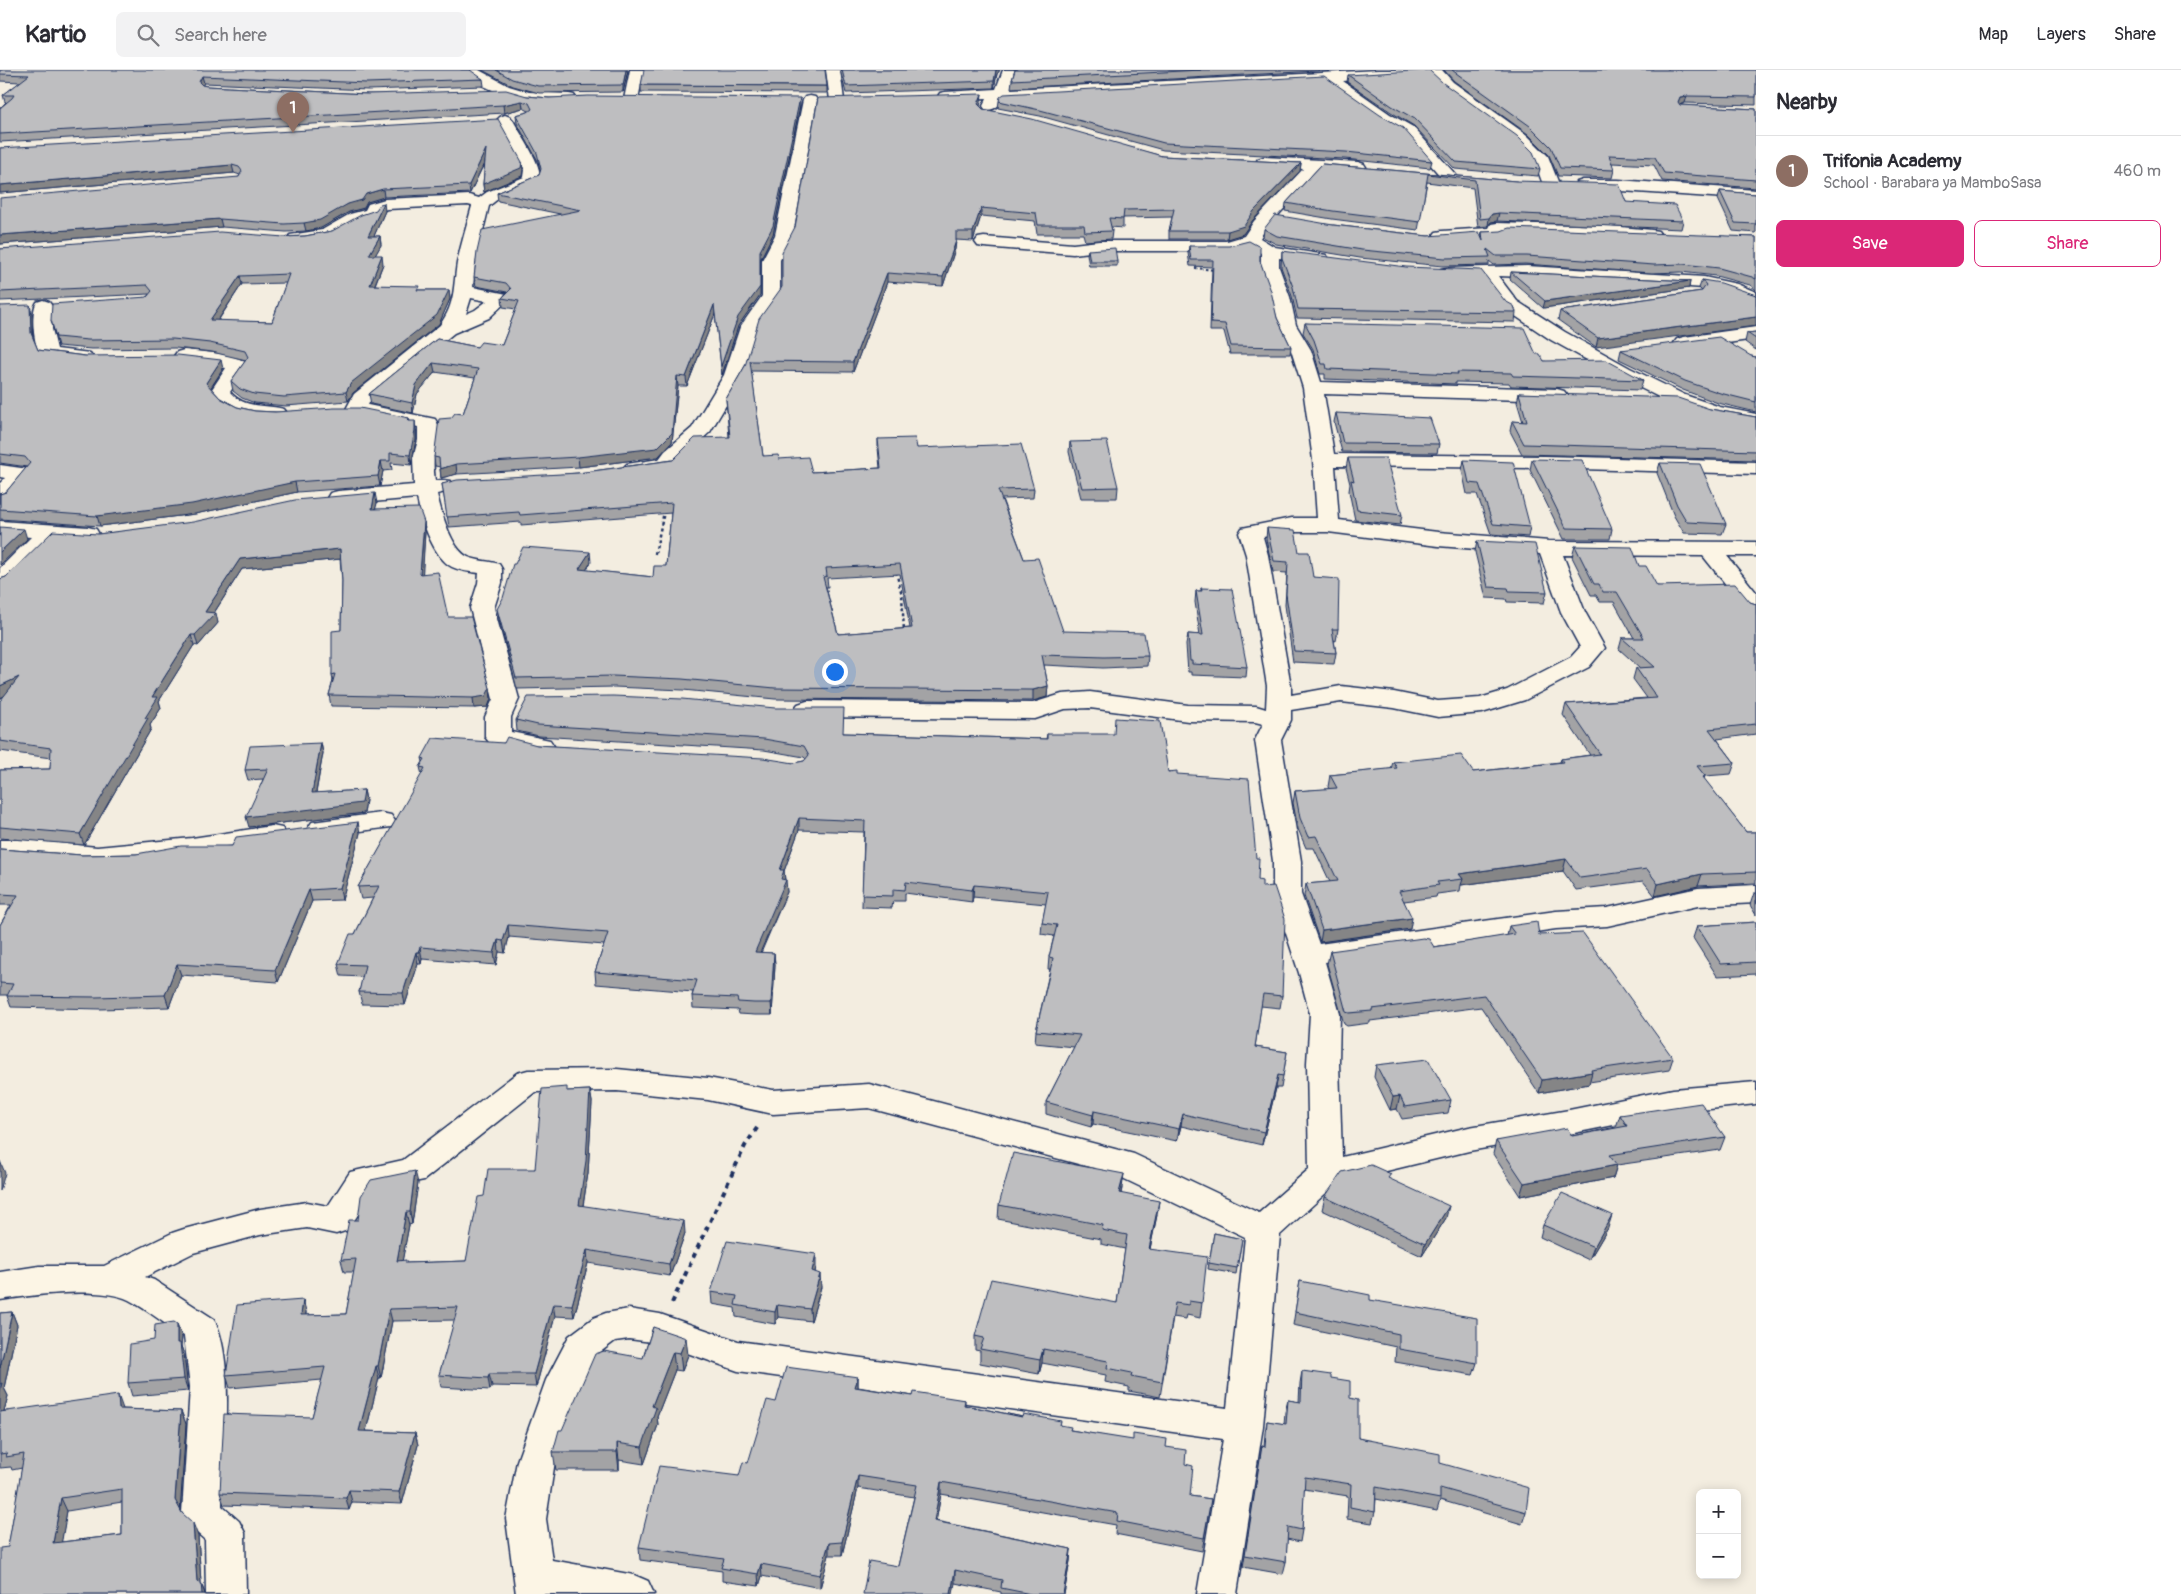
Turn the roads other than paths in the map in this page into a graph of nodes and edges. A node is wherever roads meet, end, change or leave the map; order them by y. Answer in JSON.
{"nodes":[{"id":1,"x":469,"y":70,"type":"edge"},
{"id":2,"x":637,"y":70,"type":"edge"},
{"id":3,"x":833,"y":70,"type":"edge"},
{"id":4,"x":1010,"y":70,"type":"edge"},
{"id":5,"x":1433,"y":70,"type":"edge"},
{"id":6,"x":1293,"y":74,"type":"edge"},
{"id":7,"x":1329,"y":78,"type":"junction"},
{"id":8,"x":479,"y":92,"type":"edge"},
{"id":9,"x":508,"y":92,"type":"junction"},
{"id":10,"x":1000,"y":94,"type":"junction"},
{"id":11,"x":933,"y":96,"type":"edge"},
{"id":12,"x":585,"y":98,"type":"edge"},
{"id":13,"x":612,"y":98,"type":"edge"},
{"id":14,"x":631,"y":99,"type":"junction"},
{"id":15,"x":650,"y":99,"type":"edge"},
{"id":16,"x":551,"y":100,"type":"junction"},
{"id":17,"x":1002,"y":114,"type":"edge"},
{"id":18,"x":1251,"y":162,"type":"edge"},
{"id":19,"x":1315,"y":166,"type":"junction"},
{"id":20,"x":1377,"y":169,"type":"edge"},
{"id":21,"x":1430,"y":174,"type":"edge"},
{"id":22,"x":1448,"y":175,"type":"junction"},
{"id":23,"x":1466,"y":177,"type":"edge"},
{"id":24,"x":1532,"y":184,"type":"edge"},
{"id":25,"x":1551,"y":184,"type":"junction"},
{"id":26,"x":1756,"y":195,"type":"edge"},
{"id":27,"x":481,"y":204,"type":"junction"},
{"id":28,"x":1269,"y":215,"type":"junction"},
{"id":29,"x":1287,"y":218,"type":"edge"},
{"id":30,"x":1672,"y":236,"type":"edge"},
{"id":31,"x":277,"y":238,"type":"edge"},
{"id":32,"x":1427,"y":238,"type":"edge"},
{"id":33,"x":1250,"y":240,"type":"junction"},
{"id":34,"x":984,"y":242,"type":"dead end"},
{"id":35,"x":1270,"y":251,"type":"junction"},
{"id":36,"x":1333,"y":261,"type":"edge"},
{"id":37,"x":1434,"y":272,"type":"edge"},
{"id":38,"x":1486,"y":273,"type":"junction"},
{"id":39,"x":1756,"y":283,"type":"edge"},
{"id":40,"x":1734,"y":288,"type":"junction"},
{"id":41,"x":464,"y":291,"type":"junction"},
{"id":42,"x":1665,"y":298,"type":"edge"},
{"id":43,"x":1756,"y":299,"type":"edge"},
{"id":44,"x":43,"y":306,"type":"dead end"},
{"id":45,"x":1558,"y":313,"type":"dead end"},
{"id":46,"x":1528,"y":317,"type":"junction"},
{"id":47,"x":447,"y":329,"type":"junction"},
{"id":48,"x":1511,"y":330,"type":"edge"},
{"id":49,"x":1550,"y":330,"type":"junction"},
{"id":50,"x":1756,"y":333,"type":"edge"},
{"id":51,"x":1720,"y":338,"type":"junction"},
{"id":52,"x":1662,"y":346,"type":"edge"},
{"id":53,"x":1624,"y":351,"type":"edge"},
{"id":54,"x":1748,"y":354,"type":"edge"},
{"id":55,"x":1596,"y":355,"type":"junction"},
{"id":56,"x":166,"y":356,"type":"edge"},
{"id":57,"x":98,"y":357,"type":"edge"},
{"id":58,"x":1313,"y":388,"type":"junction"},
{"id":59,"x":1580,"y":396,"type":"edge"},
{"id":60,"x":1629,"y":397,"type":"edge"},
{"id":61,"x":1678,"y":399,"type":"junction"},
{"id":62,"x":294,"y":413,"type":"edge"},
{"id":63,"x":1756,"y":420,"type":"edge"},
{"id":64,"x":1324,"y":460,"type":"junction"},
{"id":65,"x":1756,"y":468,"type":"edge"},
{"id":66,"x":618,"y":470,"type":"edge"},
{"id":67,"x":0,"y":471,"type":"edge"},
{"id":68,"x":457,"y":482,"type":"edge"},
{"id":69,"x":425,"y":491,"type":"junction"},
{"id":70,"x":0,"y":496,"type":"edge"},
{"id":71,"x":316,"y":500,"type":"edge"},
{"id":72,"x":1328,"y":525,"type":"junction"},
{"id":73,"x":0,"y":528,"type":"edge"},
{"id":74,"x":49,"y":532,"type":"junction"},
{"id":75,"x":108,"y":534,"type":"edge"},
{"id":76,"x":1549,"y":548,"type":"junction"},
{"id":77,"x":1756,"y":549,"type":"edge"},
{"id":78,"x":1710,"y":550,"type":"junction"},
{"id":79,"x":0,"y":582,"type":"edge"},
{"id":80,"x":1756,"y":607,"type":"edge"},
{"id":81,"x":784,"y":709,"type":"edge"},
{"id":82,"x":1278,"y":712,"type":"junction"},
{"id":83,"x":568,"y":748,"type":"edge"},
{"id":84,"x":381,"y":822,"type":"dead end"},
{"id":85,"x":0,"y":849,"type":"edge"},
{"id":86,"x":1756,"y":894,"type":"edge"},
{"id":87,"x":1308,"y":955,"type":"junction"},
{"id":88,"x":1756,"y":1093,"type":"edge"},
{"id":89,"x":1326,"y":1173,"type":"junction"},
{"id":90,"x":1263,"y":1230,"type":"junction"},
{"id":91,"x":108,"y":1280,"type":"junction"},
{"id":92,"x":0,"y":1286,"type":"edge"},
{"id":93,"x":1244,"y":1426,"type":"junction"},
{"id":94,"x":535,"y":1584,"type":"edge"},
{"id":95,"x":226,"y":1594,"type":"edge"},
{"id":96,"x":634,"y":1594,"type":"edge"},
{"id":97,"x":1217,"y":1594,"type":"edge"}],
"edges":[{"from":1,"to":9,"type":"street"},
{"from":2,"to":14,"type":"street"},
{"from":3,"to":66,"type":"street"},
{"from":4,"to":10,"type":"street"},
{"from":5,"to":7,"type":"street"},
{"from":5,"to":25,"type":"street"},
{"from":6,"to":7,"type":"street"},
{"from":6,"to":10,"type":"street"},
{"from":7,"to":22,"type":"street"},
{"from":8,"to":9,"type":"street"},
{"from":9,"to":16,"type":"street"},
{"from":10,"to":11,"type":"street"},
{"from":10,"to":17,"type":"street"},
{"from":12,"to":16,"type":"street"},
{"from":13,"to":14,"type":"street"},
{"from":14,"to":15,"type":"street"},
{"from":16,"to":27,"type":"street"},
{"from":18,"to":19,"type":"street"},
{"from":19,"to":20,"type":"street"},
{"from":19,"to":28,"type":"street"},
{"from":21,"to":22,"type":"street"},
{"from":22,"to":23,"type":"street"},
{"from":24,"to":25,"type":"street"},
{"from":25,"to":26,"type":"street"},
{"from":27,"to":31,"type":"street"},
{"from":27,"to":41,"type":"street"},
{"from":28,"to":29,"type":"street"},
{"from":28,"to":33,"type":"street"},
{"from":30,"to":32,"type":"street"},
{"from":33,"to":34,"type":"street"},
{"from":33,"to":35,"type":"street"},
{"from":35,"to":36,"type":"street"},
{"from":35,"to":58,"type":"street"},
{"from":37,"to":38,"type":"street"},
{"from":38,"to":40,"type":"street"},
{"from":38,"to":46,"type":"street"},
{"from":39,"to":40,"type":"street"},
{"from":40,"to":42,"type":"street"},
{"from":40,"to":43,"type":"street"},
{"from":41,"to":47,"type":"street"},
{"from":41,"to":47,"type":"street"},
{"from":44,"to":57,"type":"street"},
{"from":45,"to":46,"type":"street"},
{"from":46,"to":49,"type":"street"},
{"from":47,"to":69,"type":"street"},
{"from":48,"to":49,"type":"street"},
{"from":49,"to":55,"type":"street"},
{"from":50,"to":51,"type":"street"},
{"from":51,"to":52,"type":"street"},
{"from":51,"to":54,"type":"street"},
{"from":53,"to":55,"type":"street"},
{"from":55,"to":61,"type":"street"},
{"from":56,"to":62,"type":"street"},
{"from":58,"to":59,"type":"street"},
{"from":58,"to":64,"type":"street"},
{"from":60,"to":61,"type":"street"},
{"from":61,"to":63,"type":"street"},
{"from":64,"to":65,"type":"street"},
{"from":64,"to":72,"type":"street"},
{"from":67,"to":70,"type":"street"},
{"from":68,"to":69,"type":"street"},
{"from":69,"to":71,"type":"street"},
{"from":69,"to":83,"type":"street"},
{"from":72,"to":76,"type":"street"},
{"from":72,"to":82,"type":"street"},
{"from":73,"to":74,"type":"street"},
{"from":74,"to":75,"type":"street"},
{"from":74,"to":79,"type":"street"},
{"from":76,"to":78,"type":"street"},
{"from":76,"to":82,"type":"street"},
{"from":77,"to":78,"type":"street"},
{"from":78,"to":80,"type":"street"},
{"from":81,"to":82,"type":"street"},
{"from":82,"to":87,"type":"street"},
{"from":84,"to":85,"type":"street"},
{"from":86,"to":87,"type":"street"},
{"from":87,"to":89,"type":"street"},
{"from":88,"to":89,"type":"street"},
{"from":89,"to":90,"type":"street"},
{"from":90,"to":91,"type":"street"},
{"from":90,"to":93,"type":"street"},
{"from":91,"to":92,"type":"street"},
{"from":91,"to":95,"type":"street"},
{"from":93,"to":94,"type":"street"},
{"from":93,"to":97,"type":"street"},
{"from":94,"to":96,"type":"street"}]}
